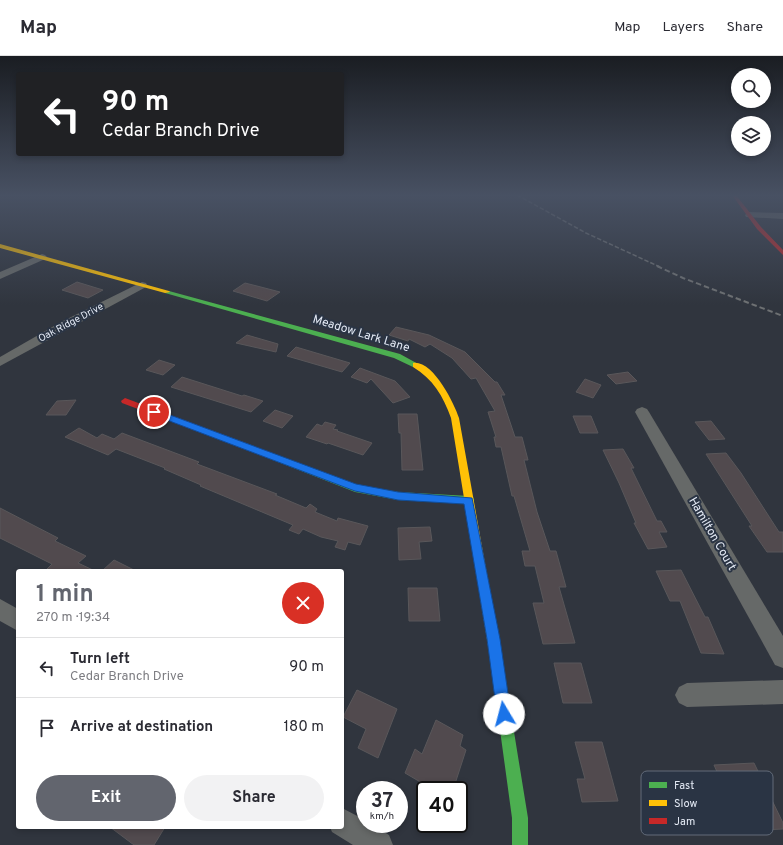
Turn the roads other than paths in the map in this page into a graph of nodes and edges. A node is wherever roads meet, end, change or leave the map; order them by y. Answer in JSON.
{"nodes":[{"id":1,"x":763,"y":232,"type":"edge"},
{"id":2,"x":0,"y":246,"type":"edge"},
{"id":3,"x":783,"y":253,"type":"edge"},
{"id":4,"x":42,"y":257,"type":"junction"},
{"id":5,"x":0,"y":276,"type":"edge"},
{"id":6,"x":142,"y":285,"type":"junction"},
{"id":7,"x":0,"y":362,"type":"edge"},
{"id":8,"x":125,"y":401,"type":"dead end"},
{"id":9,"x":642,"y":412,"type":"dead end"},
{"id":10,"x":469,"y":500,"type":"junction"},
{"id":11,"x":0,"y":609,"type":"edge"},
{"id":12,"x":16,"y":620,"type":"edge"},
{"id":13,"x":783,"y":657,"type":"edge"},
{"id":14,"x":783,"y":692,"type":"edge"},
{"id":15,"x":687,"y":695,"type":"dead end"},
{"id":16,"x":344,"y":823,"type":"edge"},
{"id":17,"x":379,"y":845,"type":"edge"},
{"id":18,"x":520,"y":845,"type":"edge"}],
"edges":[{"from":1,"to":3,"type":"street"},
{"from":2,"to":4,"type":"street","name":"Meadow Lark Lane"},
{"from":4,"to":5,"type":"street"},
{"from":4,"to":6,"type":"street","name":"Meadow Lark Lane"},
{"from":6,"to":7,"type":"street","name":"Oak Ridge Drive"},
{"from":6,"to":10,"type":"street","name":"Meadow Lark Lane"},
{"from":8,"to":10,"type":"street"},
{"from":9,"to":13,"type":"street","name":"Hamilton Court"},
{"from":10,"to":18,"type":"street","name":"Meadow Lark Lane"},
{"from":11,"to":12,"type":"street"},
{"from":14,"to":15,"type":"street"},
{"from":16,"to":17,"type":"street"}]}
